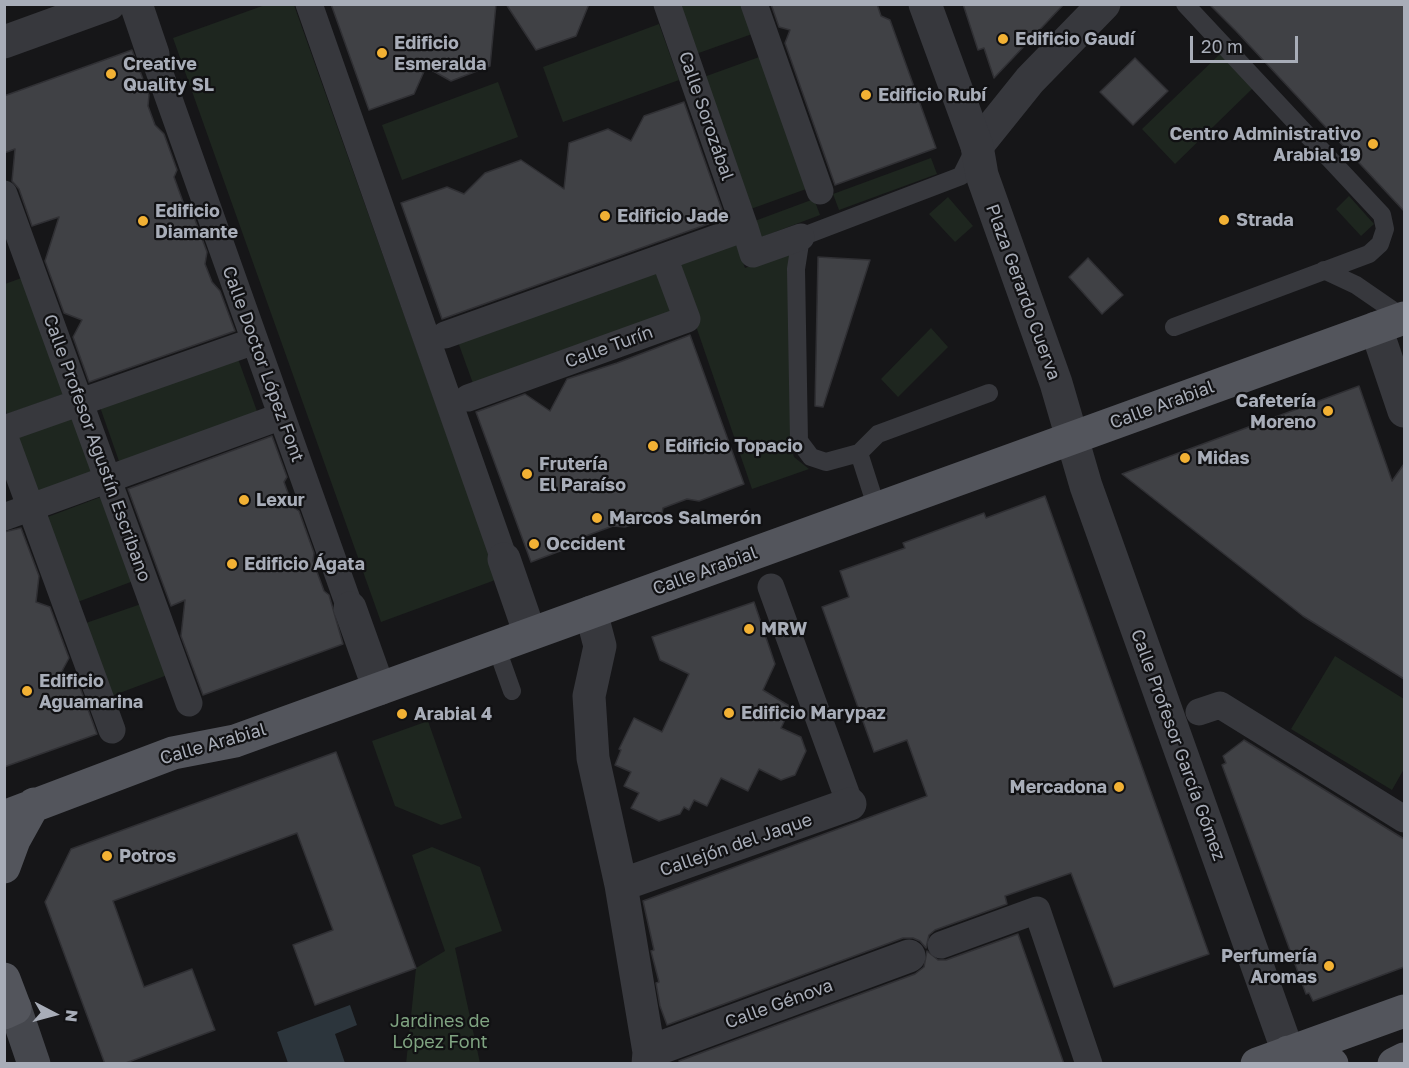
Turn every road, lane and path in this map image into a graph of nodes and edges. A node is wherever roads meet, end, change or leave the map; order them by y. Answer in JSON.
{"nodes":[{"id":1,"x":109,"y":4,"type":"edge"},
{"id":2,"x":136,"y":4,"type":"edge"},
{"id":3,"x":309,"y":4,"type":"edge"},
{"id":4,"x":667,"y":4,"type":"edge"},
{"id":5,"x":754,"y":4,"type":"edge"},
{"id":6,"x":925,"y":4,"type":"edge"},
{"id":7,"x":1104,"y":4,"type":"edge"},
{"id":8,"x":1185,"y":4,"type":"edge"},
{"id":9,"x":4,"y":42,"type":"edge"},
{"id":10,"x":153,"y":54,"type":"joint"},
{"id":11,"x":976,"y":146,"type":"junction"},
{"id":12,"x":820,"y":191,"type":"dead end"},
{"id":13,"x":4,"y":194,"type":"edge"},
{"id":14,"x":744,"y":228,"type":"junction"},
{"id":15,"x":801,"y":237,"type":"junction"},
{"id":16,"x":664,"y":257,"type":"junction"},
{"id":17,"x":1324,"y":270,"type":"junction"},
{"id":18,"x":1390,"y":323,"type":"edge"},
{"id":19,"x":1174,"y":327,"type":"dead end"},
{"id":20,"x":445,"y":335,"type":"dead end"},
{"id":21,"x":243,"y":345,"type":"dead end"},
{"id":22,"x":988,"y":393,"type":"dead end"},
{"id":23,"x":468,"y":398,"type":"dead end"},
{"id":24,"x":80,"y":403,"type":"junction"},
{"id":25,"x":1404,"y":411,"type":"edge"},
{"id":26,"x":271,"y":420,"type":"dead end"},
{"id":27,"x":4,"y":429,"type":"edge"},
{"id":28,"x":4,"y":435,"type":"edge"},
{"id":29,"x":1071,"y":438,"type":"junction"},
{"id":30,"x":859,"y":453,"type":"junction"},
{"id":31,"x":108,"y":480,"type":"junction"},
{"id":32,"x":31,"y":508,"type":"junction"},
{"id":33,"x":877,"y":509,"type":"junction"},
{"id":34,"x":4,"y":517,"type":"edge"},
{"id":35,"x":504,"y":559,"type":"joint"},
{"id":36,"x":771,"y":587,"type":"dead end"},
{"id":37,"x":350,"y":608,"type":"joint"},
{"id":38,"x":591,"y":612,"type":"junction"},
{"id":39,"x":530,"y":634,"type":"junction"},
{"id":40,"x":496,"y":646,"type":"junction"},
{"id":41,"x":379,"y":689,"type":"junction"},
{"id":42,"x":512,"y":691,"type":"dead end"},
{"id":43,"x":189,"y":703,"type":"dead end"},
{"id":44,"x":1199,"y":712,"type":"dead end"},
{"id":45,"x":112,"y":730,"type":"dead end"},
{"id":46,"x":34,"y":804,"type":"junction"},
{"id":47,"x":850,"y":804,"type":"joint"},
{"id":48,"x":4,"y":817,"type":"edge"},
{"id":49,"x":1404,"y":819,"type":"edge"},
{"id":50,"x":4,"y":867,"type":"edge"},
{"id":51,"x":621,"y":885,"type":"junction"},
{"id":52,"x":941,"y":945,"type":"dead end"},
{"id":53,"x":909,"y":956,"type":"dead end"},
{"id":54,"x":8,"y":1000,"type":"edge"},
{"id":55,"x":1404,"y":1011,"type":"edge"},
{"id":56,"x":1288,"y":1052,"type":"junction"},
{"id":57,"x":649,"y":1058,"type":"edge"},
{"id":58,"x":1404,"y":1059,"type":"edge"},
{"id":59,"x":34,"y":1064,"type":"edge"},
{"id":60,"x":1089,"y":1064,"type":"edge"},
{"id":61,"x":1257,"y":1064,"type":"edge"},
{"id":62,"x":1332,"y":1064,"type":"edge"},
{"id":63,"x":1394,"y":1064,"type":"edge"}],
"edges":[{"from":1,"to":9,"type":"street"},
{"from":2,"to":10,"type":"street","name":"Calle Doctor López Font"},
{"from":3,"to":35,"type":"street"},
{"from":4,"to":14,"type":"street","name":"Calle Sorozábal"},
{"from":5,"to":12,"type":"street"},
{"from":6,"to":11,"type":"street","name":"Plaza Gerardo Cuerva"},
{"from":7,"to":11,"type":"street"},
{"from":8,"to":17,"type":"lane"},
{"from":10,"to":37,"type":"street","name":"Calle Doctor López Font"},
{"from":11,"to":15,"type":"lane"},
{"from":11,"to":29,"type":"street","name":"Plaza Gerardo Cuerva"},
{"from":13,"to":24,"type":"street","name":"Calle Profesor Agustín Escribano"},
{"from":14,"to":15,"type":"street"},
{"from":14,"to":16,"type":"street"},
{"from":15,"to":30,"type":"lane"},
{"from":16,"to":20,"type":"street"},
{"from":16,"to":23,"type":"street","name":"Calle Turín"},
{"from":17,"to":18,"type":"lane"},
{"from":17,"to":19,"type":"lane"},
{"from":18,"to":25,"type":"street"},
{"from":18,"to":29,"type":"main road","name":"Calle Arabial"},
{"from":21,"to":24,"type":"street"},
{"from":22,"to":30,"type":"lane"},
{"from":24,"to":27,"type":"street"},
{"from":24,"to":31,"type":"street","name":"Calle Profesor Agustín Escribano"},
{"from":26,"to":31,"type":"street"},
{"from":28,"to":32,"type":"street"},
{"from":29,"to":33,"type":"main road","name":"Calle Arabial"},
{"from":29,"to":56,"type":"street","name":"Calle Profesor García Gómez"},
{"from":30,"to":33,"type":"lane"},
{"from":31,"to":32,"type":"street"},
{"from":31,"to":43,"type":"street","name":"Calle Profesor Agustín Escribano"},
{"from":32,"to":34,"type":"street"},
{"from":32,"to":45,"type":"street"},
{"from":33,"to":38,"type":"main road","name":"Calle Arabial"},
{"from":35,"to":39,"type":"street"},
{"from":36,"to":47,"type":"street","name":"Calle Arabial"},
{"from":37,"to":41,"type":"street","name":"Calle Doctor López Font"},
{"from":38,"to":39,"type":"main road","name":"Calle Arabial"},
{"from":38,"to":51,"type":"street"},
{"from":39,"to":40,"type":"main road","name":"Calle Arabial"},
{"from":40,"to":41,"type":"main road","name":"Calle Arabial"},
{"from":40,"to":42,"type":"lane"},
{"from":41,"to":46,"type":"main road","name":"Calle Arabial"},
{"from":44,"to":49,"type":"street"},
{"from":46,"to":48,"type":"main road","name":"Calle Arabial"},
{"from":46,"to":50,"type":"main road"},
{"from":47,"to":51,"type":"street","name":"Callejón del Jaque"},
{"from":51,"to":57,"type":"street"},
{"from":52,"to":60,"type":"street"},
{"from":53,"to":57,"type":"street","name":"Calle Génova"},
{"from":54,"to":59,"type":"main road"},
{"from":55,"to":56,"type":"main road"},
{"from":56,"to":61,"type":"main road"},
{"from":56,"to":62,"type":"main road"},
{"from":58,"to":63,"type":"main road"}]}
